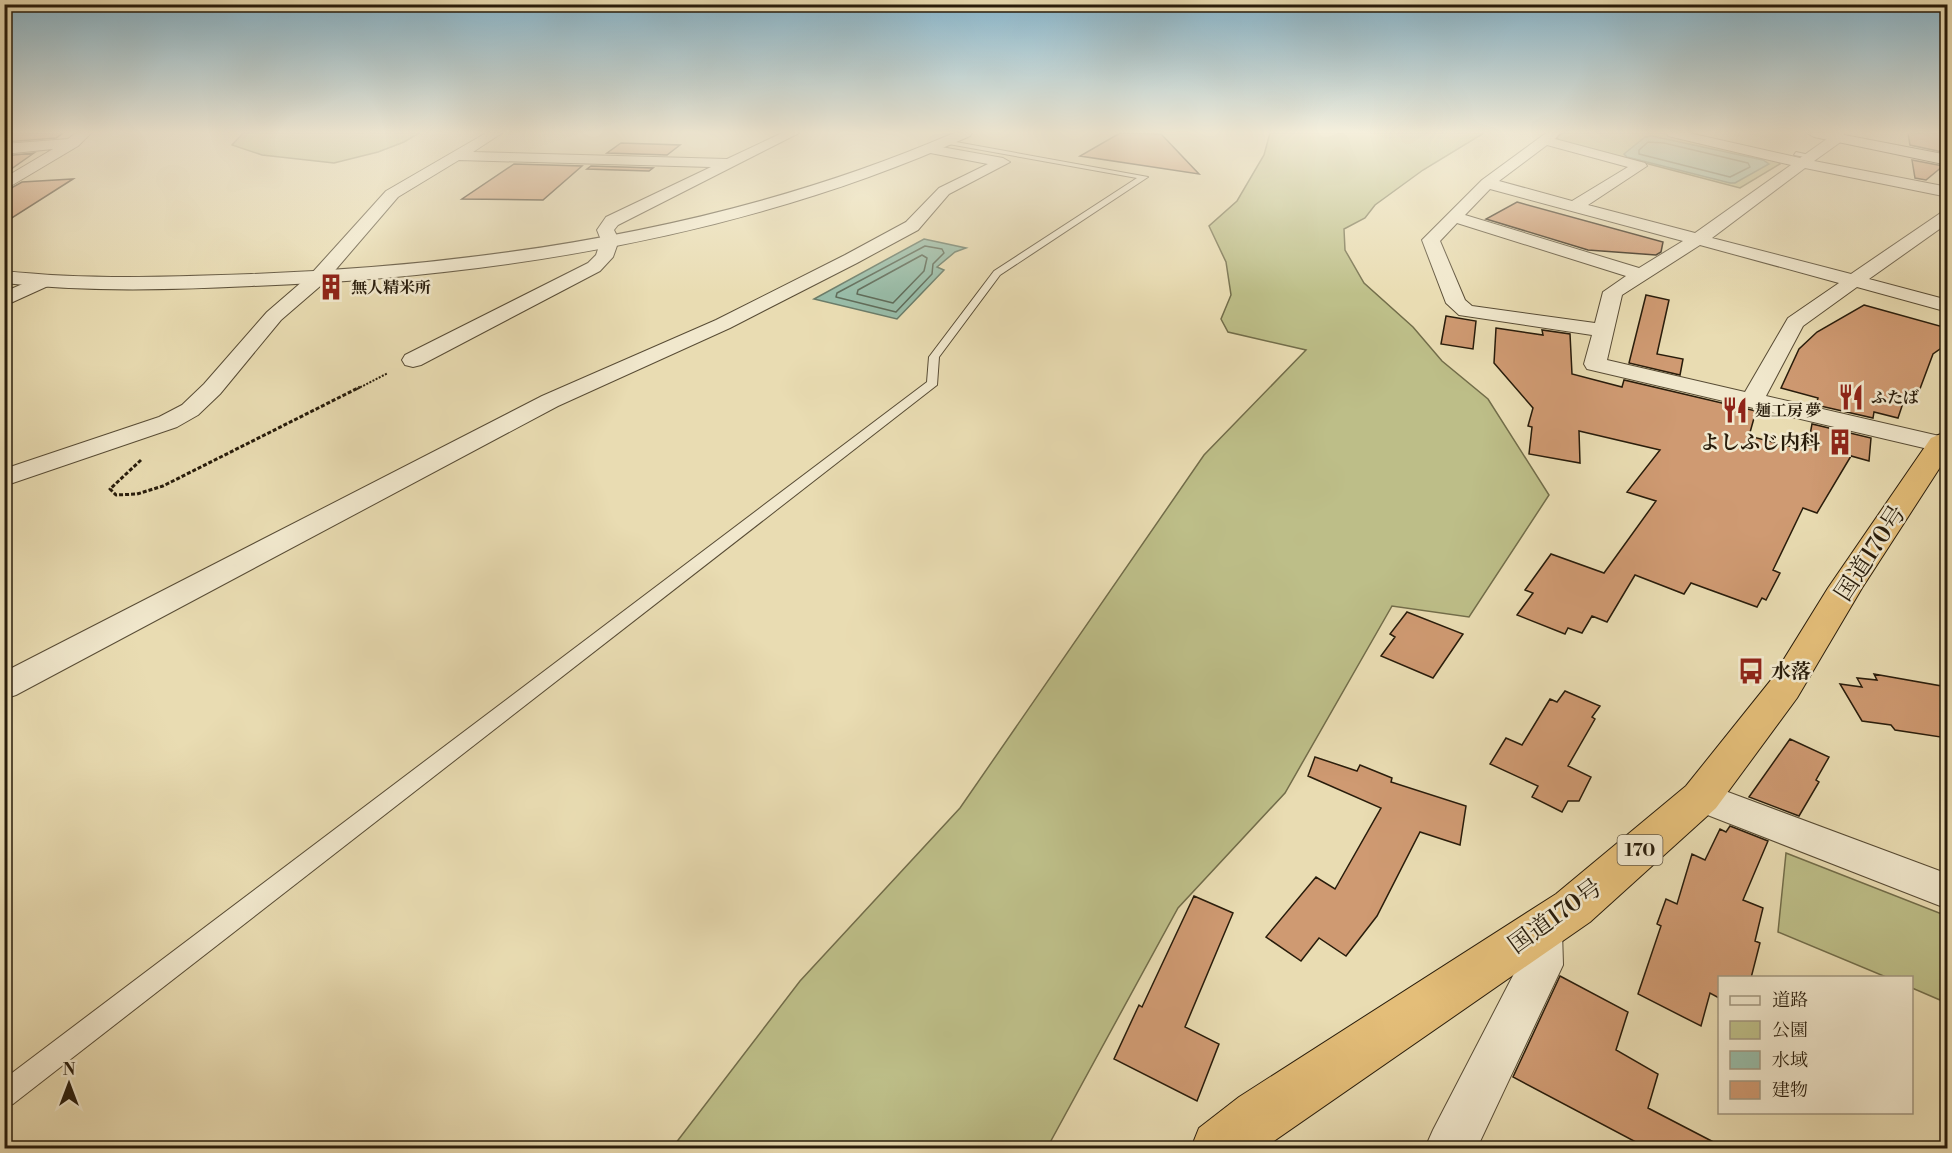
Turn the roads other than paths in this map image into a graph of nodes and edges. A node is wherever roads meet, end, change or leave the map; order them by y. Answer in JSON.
{"nodes":[{"id":1,"x":404,"y":187,"type":"edge"},
{"id":2,"x":682,"y":187,"type":"edge"},
{"id":3,"x":831,"y":187,"type":"edge"},
{"id":4,"x":953,"y":187,"type":"edge"},
{"id":5,"x":1129,"y":187,"type":"edge"},
{"id":6,"x":1483,"y":187,"type":"edge"},
{"id":7,"x":1502,"y":187,"type":"edge"},
{"id":8,"x":1606,"y":187,"type":"edge"},
{"id":9,"x":1765,"y":187,"type":"edge"},
{"id":10,"x":1925,"y":187,"type":"edge"},
{"id":11,"x":1947,"y":192,"type":"edge"},
{"id":12,"x":1575,"y":206,"type":"junction"},
{"id":13,"x":1947,"y":215,"type":"edge"},
{"id":14,"x":1453,"y":217,"type":"junction"},
{"id":15,"x":1700,"y":238,"type":"junction"},
{"id":16,"x":610,"y":240,"type":"junction"},
{"id":17,"x":1639,"y":274,"type":"junction"},
{"id":18,"x":4,"y":277,"type":"edge"},
{"id":19,"x":318,"y":278,"type":"junction"},
{"id":20,"x":1854,"y":280,"type":"junction"},
{"id":21,"x":41,"y":282,"type":"junction"},
{"id":22,"x":4,"y":300,"type":"edge"},
{"id":23,"x":1947,"y":306,"type":"edge"},
{"id":24,"x":1602,"y":330,"type":"junction"},
{"id":25,"x":413,"y":360,"type":"road end"},
{"id":26,"x":1752,"y":400,"type":"junction"},
{"id":27,"x":1944,"y":442,"type":"edge"},
{"id":28,"x":4,"y":478,"type":"edge"},
{"id":29,"x":4,"y":687,"type":"edge"},
{"id":30,"x":1701,"y":797,"type":"junction"},
{"id":31,"x":1947,"y":892,"type":"edge"},
{"id":32,"x":1539,"y":931,"type":"junction"},
{"id":33,"x":4,"y":1095,"type":"edge"},
{"id":34,"x":1220,"y":1149,"type":"edge"},
{"id":35,"x":1451,"y":1149,"type":"edge"}],
"edges":[{"from":1,"to":19,"type":"street"},
{"from":2,"to":16,"type":"street"},
{"from":3,"to":16,"type":"street"},
{"from":4,"to":29,"type":"street"},
{"from":5,"to":33,"type":"lane"},
{"from":6,"to":14,"type":"street"},
{"from":7,"to":12,"type":"street"},
{"from":8,"to":12,"type":"street"},
{"from":9,"to":15,"type":"street"},
{"from":10,"to":11,"type":"street"},
{"from":12,"to":15,"type":"street"},
{"from":13,"to":20,"type":"street"},
{"from":14,"to":17,"type":"street"},
{"from":14,"to":24,"type":"street"},
{"from":15,"to":17,"type":"street"},
{"from":15,"to":20,"type":"street"},
{"from":16,"to":19,"type":"street"},
{"from":16,"to":25,"type":"street"},
{"from":17,"to":24,"type":"street"},
{"from":18,"to":21,"type":"street"},
{"from":19,"to":21,"type":"street"},
{"from":19,"to":28,"type":"street"},
{"from":20,"to":23,"type":"street"},
{"from":20,"to":26,"type":"street"},
{"from":21,"to":22,"type":"street"},
{"from":24,"to":26,"type":"street"},
{"from":26,"to":27,"type":"street"},
{"from":27,"to":30,"type":"highway","name":"国道170号","number":"170"},
{"from":30,"to":31,"type":"street"},
{"from":30,"to":32,"type":"highway","name":"国道170号","number":"170"},
{"from":32,"to":34,"type":"highway","name":"国道170号","number":"170"},
{"from":32,"to":35,"type":"street"}]}
